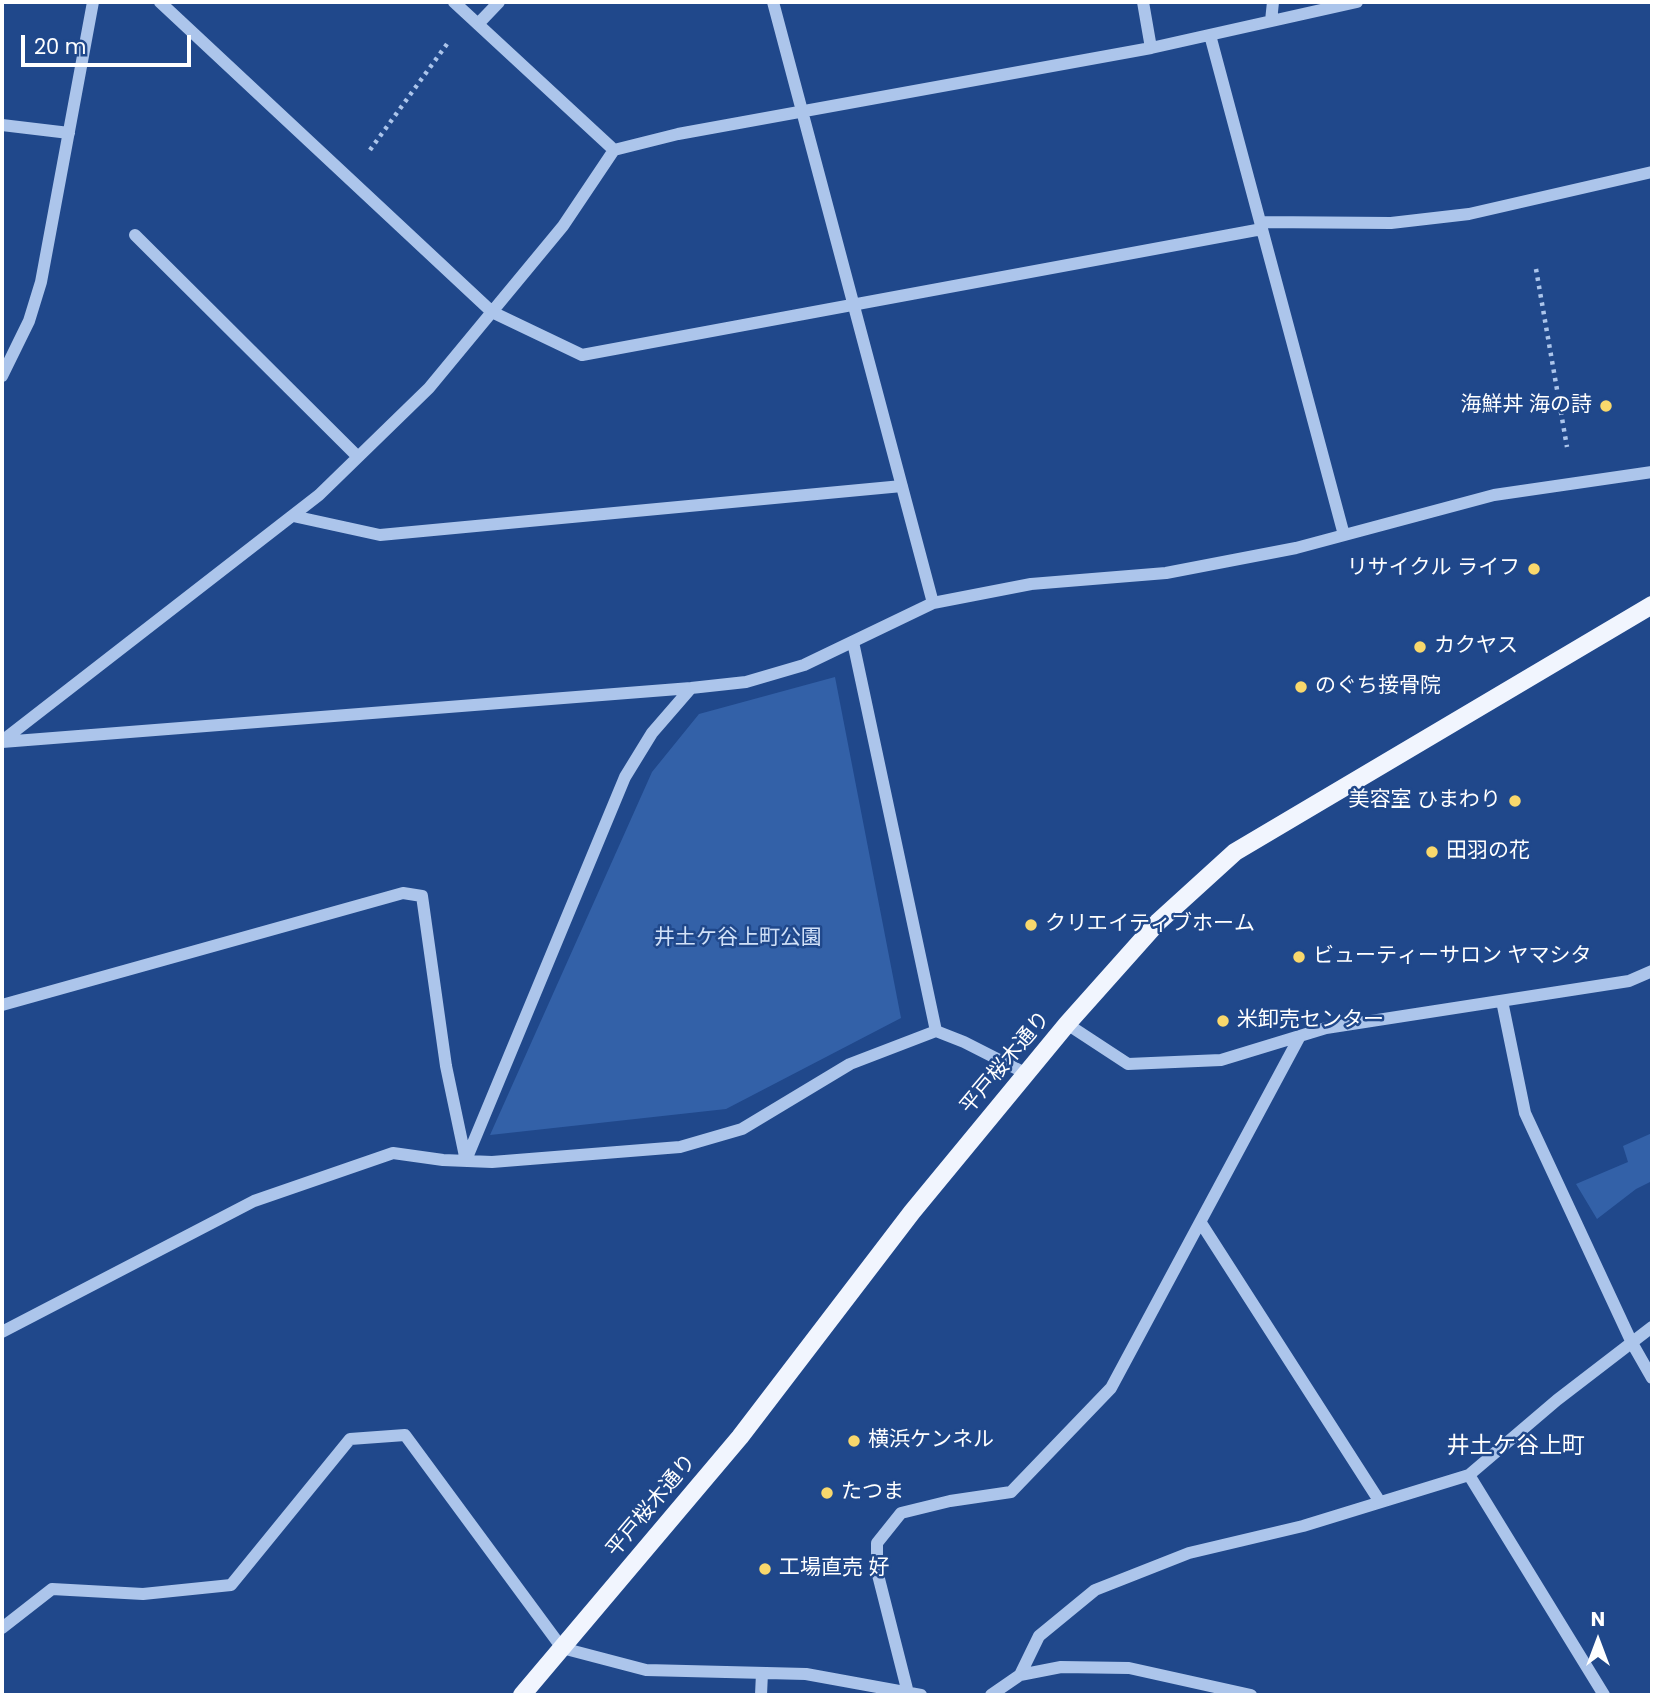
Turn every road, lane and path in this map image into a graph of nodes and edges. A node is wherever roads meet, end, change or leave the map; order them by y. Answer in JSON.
{"nodes":[{"id":1,"x":93,"y":2,"type":"edge"},
{"id":2,"x":160,"y":2,"type":"edge"},
{"id":3,"x":454,"y":2,"type":"edge"},
{"id":4,"x":499,"y":2,"type":"edge"},
{"id":5,"x":773,"y":2,"type":"edge"},
{"id":6,"x":1143,"y":2,"type":"edge"},
{"id":7,"x":1273,"y":2,"type":"edge"},
{"id":8,"x":1357,"y":2,"type":"edge"},
{"id":9,"x":473,"y":20,"type":"junction"},
{"id":10,"x":1272,"y":21,"type":"junction"},
{"id":11,"x":1210,"y":36,"type":"junction"},
{"id":12,"x":1151,"y":48,"type":"junction"},
{"id":13,"x":802,"y":112,"type":"junction"},
{"id":14,"x":2,"y":125,"type":"edge"},
{"id":15,"x":69,"y":133,"type":"junction"},
{"id":16,"x":614,"y":150,"type":"junction"},
{"id":17,"x":1652,"y":172,"type":"edge"},
{"id":18,"x":350,"y":178,"type":"junction"},
{"id":19,"x":1261,"y":225,"type":"junction"},
{"id":20,"x":135,"y":235,"type":"dead end"},
{"id":21,"x":1536,"y":269,"type":"dead end"},
{"id":22,"x":853,"y":304,"type":"junction"},
{"id":23,"x":492,"y":312,"type":"junction"},
{"id":24,"x":2,"y":376,"type":"edge"},
{"id":25,"x":358,"y":457,"type":"junction"},
{"id":26,"x":1652,"y":472,"type":"edge"},
{"id":27,"x":1573,"y":482,"type":"junction"},
{"id":28,"x":902,"y":486,"type":"junction"},
{"id":29,"x":293,"y":516,"type":"junction"},
{"id":30,"x":1344,"y":535,"type":"junction"},
{"id":31,"x":933,"y":603,"type":"junction"},
{"id":32,"x":1652,"y":605,"type":"edge"},
{"id":33,"x":853,"y":642,"type":"junction"},
{"id":34,"x":691,"y":688,"type":"junction"},
{"id":35,"x":2,"y":742,"type":"edge"},
{"id":36,"x":1652,"y":971,"type":"edge"},
{"id":37,"x":1502,"y":1001,"type":"junction"},
{"id":38,"x":2,"y":1005,"type":"edge"},
{"id":39,"x":1068,"y":1024,"type":"junction"},
{"id":40,"x":936,"y":1031,"type":"junction"},
{"id":41,"x":1300,"y":1036,"type":"junction"},
{"id":42,"x":1027,"y":1074,"type":"junction"},
{"id":43,"x":466,"y":1161,"type":"junction"},
{"id":44,"x":1201,"y":1223,"type":"junction"},
{"id":45,"x":1652,"y":1327,"type":"edge"},
{"id":46,"x":2,"y":1332,"type":"edge"},
{"id":47,"x":1632,"y":1343,"type":"junction"},
{"id":48,"x":1652,"y":1378,"type":"edge"},
{"id":49,"x":1469,"y":1475,"type":"junction"},
{"id":50,"x":1380,"y":1502,"type":"junction"},
{"id":51,"x":2,"y":1628,"type":"edge"},
{"id":52,"x":562,"y":1648,"type":"junction"},
{"id":53,"x":762,"y":1673,"type":"junction"},
{"id":54,"x":1020,"y":1675,"type":"junction"},
{"id":55,"x":914,"y":1694,"type":"edge"},
{"id":56,"x":522,"y":1695,"type":"edge"},
{"id":57,"x":761,"y":1695,"type":"edge"},
{"id":58,"x":991,"y":1695,"type":"edge"},
{"id":59,"x":1251,"y":1695,"type":"edge"},
{"id":60,"x":1604,"y":1695,"type":"edge"}],
"edges":[{"from":1,"to":15,"type":"street"},
{"from":2,"to":18,"type":"street"},
{"from":3,"to":9,"type":"street"},
{"from":4,"to":9,"type":"street"},
{"from":5,"to":13,"type":"street"},
{"from":6,"to":12,"type":"street"},
{"from":7,"to":10,"type":"street"},
{"from":8,"to":10,"type":"street"},
{"from":9,"to":16,"type":"street"},
{"from":9,"to":18,"type":"path"},
{"from":10,"to":11,"type":"street"},
{"from":11,"to":12,"type":"street"},
{"from":11,"to":19,"type":"street"},
{"from":12,"to":13,"type":"street"},
{"from":13,"to":16,"type":"street"},
{"from":13,"to":22,"type":"street"},
{"from":14,"to":15,"type":"street"},
{"from":15,"to":24,"type":"street"},
{"from":16,"to":23,"type":"street"},
{"from":17,"to":19,"type":"street"},
{"from":18,"to":23,"type":"street"},
{"from":19,"to":22,"type":"street"},
{"from":19,"to":30,"type":"street"},
{"from":20,"to":25,"type":"street"},
{"from":21,"to":27,"type":"path"},
{"from":22,"to":23,"type":"street"},
{"from":22,"to":28,"type":"street"},
{"from":23,"to":25,"type":"street"},
{"from":25,"to":29,"type":"street"},
{"from":26,"to":27,"type":"street"},
{"from":27,"to":30,"type":"street"},
{"from":28,"to":29,"type":"street"},
{"from":28,"to":31,"type":"street"},
{"from":29,"to":35,"type":"street"},
{"from":30,"to":31,"type":"street"},
{"from":31,"to":33,"type":"street"},
{"from":32,"to":39,"type":"main road","name":"平戸桜木通り"},
{"from":33,"to":34,"type":"street"},
{"from":33,"to":40,"type":"street"},
{"from":34,"to":35,"type":"street"},
{"from":34,"to":43,"type":"street"},
{"from":36,"to":37,"type":"street"},
{"from":37,"to":41,"type":"street"},
{"from":37,"to":47,"type":"street"},
{"from":38,"to":43,"type":"street"},
{"from":39,"to":41,"type":"street"},
{"from":39,"to":42,"type":"main road","name":"平戸桜木通り"},
{"from":40,"to":42,"type":"street"},
{"from":40,"to":43,"type":"street"},
{"from":41,"to":44,"type":"street"},
{"from":42,"to":52,"type":"main road","name":"平戸桜木通り"},
{"from":43,"to":46,"type":"street"},
{"from":44,"to":50,"type":"street"},
{"from":44,"to":55,"type":"street"},
{"from":45,"to":47,"type":"street"},
{"from":47,"to":48,"type":"street"},
{"from":47,"to":49,"type":"street"},
{"from":49,"to":50,"type":"street"},
{"from":49,"to":60,"type":"street"},
{"from":50,"to":54,"type":"street"},
{"from":51,"to":52,"type":"street"},
{"from":52,"to":53,"type":"street"},
{"from":52,"to":56,"type":"main road","name":"平戸桜木通り"},
{"from":53,"to":55,"type":"street"},
{"from":53,"to":57,"type":"street"},
{"from":54,"to":58,"type":"street"},
{"from":54,"to":59,"type":"street"}]}
